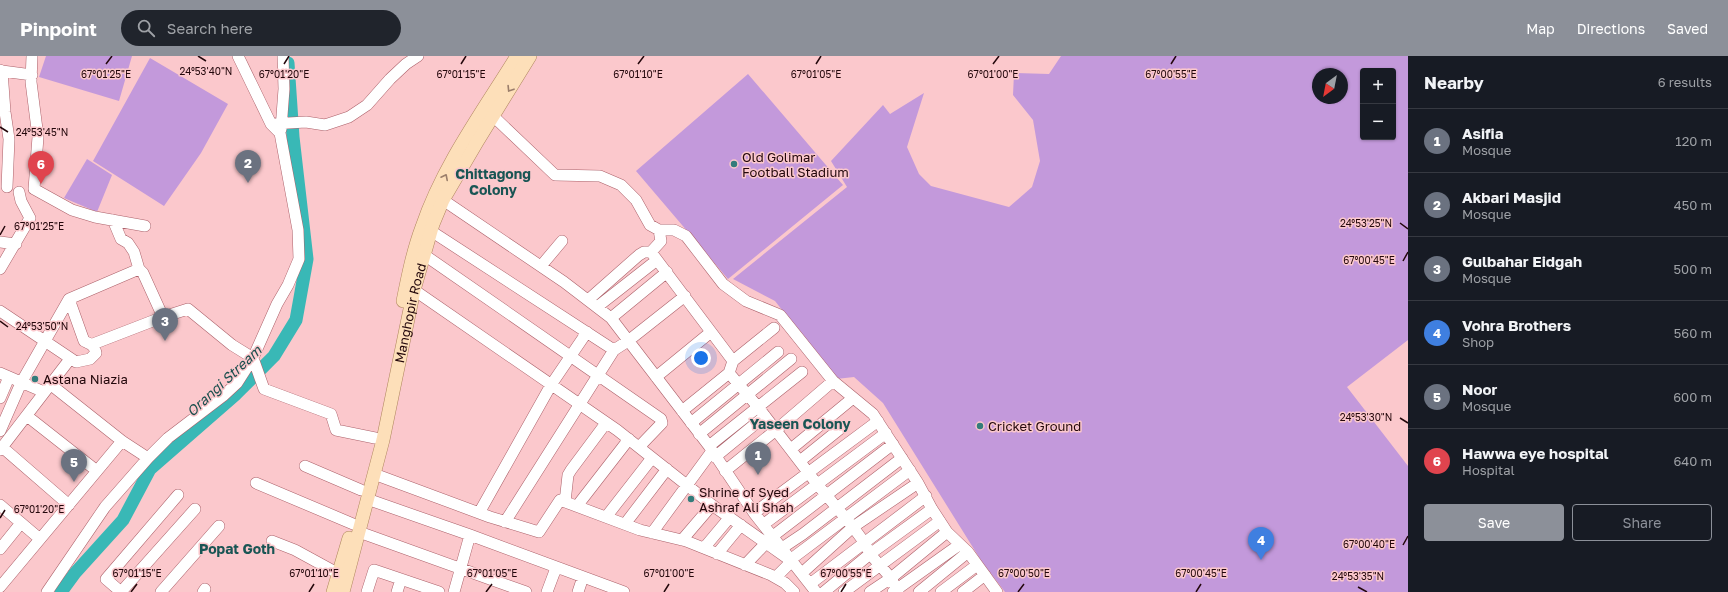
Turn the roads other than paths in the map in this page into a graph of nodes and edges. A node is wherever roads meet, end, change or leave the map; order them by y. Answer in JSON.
{"nodes":[{"id":1,"x":32,"y":56,"type":"edge"},
{"id":2,"x":238,"y":56,"type":"edge"},
{"id":3,"x":283,"y":56,"type":"edge"},
{"id":4,"x":418,"y":56,"type":"edge"},
{"id":5,"x":517,"y":56,"type":"edge"},
{"id":6,"x":530,"y":56,"type":"edge"},
{"id":7,"x":1,"y":71,"type":"edge"},
{"id":8,"x":32,"y":75,"type":"junction"},
{"id":9,"x":493,"y":116,"type":"junction"},
{"id":10,"x":281,"y":128,"type":"junction"},
{"id":11,"x":4,"y":186,"type":"edge"},
{"id":12,"x":34,"y":189,"type":"junction"},
{"id":13,"x":19,"y":192,"type":"junction"},
{"id":14,"x":443,"y":200,"type":"junction"},
{"id":15,"x":112,"y":220,"type":"junction"},
{"id":16,"x":145,"y":226,"type":"dead end"},
{"id":17,"x":659,"y":230,"type":"junction"},
{"id":18,"x":431,"y":231,"type":"junction"},
{"id":19,"x":562,"y":241,"type":"dead end"},
{"id":20,"x":0,"y":242,"type":"edge"},
{"id":21,"x":16,"y":244,"type":"junction"},
{"id":22,"x":423,"y":254,"type":"junction"},
{"id":23,"x":654,"y":256,"type":"junction"},
{"id":24,"x":541,"y":266,"type":"junction"},
{"id":25,"x":0,"y":269,"type":"edge"},
{"id":26,"x":139,"y":269,"type":"junction"},
{"id":27,"x":667,"y":272,"type":"junction"},
{"id":28,"x":414,"y":290,"type":"junction"},
{"id":29,"x":685,"y":296,"type":"junction"},
{"id":30,"x":69,"y":299,"type":"junction"},
{"id":31,"x":592,"y":303,"type":"junction"},
{"id":32,"x":0,"y":311,"type":"edge"},
{"id":33,"x":163,"y":317,"type":"junction"},
{"id":34,"x":611,"y":318,"type":"junction"},
{"id":35,"x":774,"y":328,"type":"dead end"},
{"id":36,"x":586,"y":332,"type":"junction"},
{"id":37,"x":711,"y":332,"type":"junction"},
{"id":38,"x":46,"y":341,"type":"junction"},
{"id":39,"x":628,"y":341,"type":"junction"},
{"id":40,"x":93,"y":344,"type":"junction"},
{"id":41,"x":614,"y":350,"type":"junction"},
{"id":42,"x":778,"y":352,"type":"dead end"},
{"id":43,"x":570,"y":356,"type":"junction"},
{"id":44,"x":253,"y":358,"type":"junction"},
{"id":45,"x":70,"y":359,"type":"junction"},
{"id":46,"x":791,"y":359,"type":"dead end"},
{"id":47,"x":733,"y":362,"type":"junction"},
{"id":48,"x":802,"y":372,"type":"dead end"},
{"id":49,"x":729,"y":373,"type":"junction"},
{"id":50,"x":599,"y":374,"type":"junction"},
{"id":51,"x":4,"y":375,"type":"edge"},
{"id":52,"x":656,"y":377,"type":"junction"},
{"id":53,"x":833,"y":381,"type":"junction"},
{"id":54,"x":21,"y":383,"type":"junction"},
{"id":55,"x":551,"y":385,"type":"junction"},
{"id":56,"x":739,"y":385,"type":"junction"},
{"id":57,"x":47,"y":388,"type":"junction"},
{"id":58,"x":748,"y":395,"type":"junction"},
{"id":59,"x":0,"y":398,"type":"edge"},
{"id":60,"x":853,"y":398,"type":"junction"},
{"id":61,"x":579,"y":404,"type":"junction"},
{"id":62,"x":762,"y":411,"type":"junction"},
{"id":63,"x":682,"y":412,"type":"junction"},
{"id":64,"x":27,"y":416,"type":"junction"},
{"id":65,"x":878,"y":421,"type":"junction"},
{"id":66,"x":606,"y":423,"type":"junction"},
{"id":67,"x":691,"y":423,"type":"junction"},
{"id":68,"x":841,"y":428,"type":"dead end"},
{"id":69,"x":776,"y":430,"type":"junction"},
{"id":70,"x":0,"y":431,"type":"edge"},
{"id":71,"x":886,"y":433,"type":"junction"},
{"id":72,"x":699,"y":434,"type":"junction"},
{"id":73,"x":375,"y":438,"type":"junction"},
{"id":74,"x":629,"y":439,"type":"junction"},
{"id":75,"x":122,"y":441,"type":"junction"},
{"id":76,"x":893,"y":444,"type":"junction"},
{"id":77,"x":2,"y":445,"type":"edge"},
{"id":78,"x":639,"y":447,"type":"junction"},
{"id":79,"x":791,"y":449,"type":"junction"},
{"id":80,"x":712,"y":451,"type":"junction"},
{"id":81,"x":148,"y":458,"type":"junction"},
{"id":82,"x":652,"y":458,"type":"junction"},
{"id":83,"x":902,"y":458,"type":"junction"},
{"id":84,"x":800,"y":462,"type":"junction"},
{"id":85,"x":305,"y":466,"type":"dead end"},
{"id":86,"x":667,"y":470,"type":"junction"},
{"id":87,"x":910,"y":470,"type":"junction"},
{"id":88,"x":97,"y":471,"type":"junction"},
{"id":89,"x":725,"y":471,"type":"junction"},
{"id":90,"x":809,"y":473,"type":"junction"},
{"id":91,"x":374,"y":474,"type":"junction"},
{"id":92,"x":918,"y":482,"type":"junction"},
{"id":93,"x":256,"y":483,"type":"dead end"},
{"id":94,"x":686,"y":484,"type":"junction"},
{"id":95,"x":817,"y":484,"type":"junction"},
{"id":96,"x":364,"y":495,"type":"junction"},
{"id":97,"x":826,"y":495,"type":"junction"},
{"id":98,"x":178,"y":496,"type":"dead end"},
{"id":99,"x":926,"y":496,"type":"junction"},
{"id":100,"x":565,"y":502,"type":"junction"},
{"id":101,"x":0,"y":505,"type":"edge"},
{"id":102,"x":69,"y":505,"type":"junction"},
{"id":103,"x":712,"y":505,"type":"junction"},
{"id":104,"x":577,"y":506,"type":"junction"},
{"id":105,"x":837,"y":507,"type":"junction"},
{"id":106,"x":195,"y":509,"type":"dead end"},
{"id":107,"x":932,"y":509,"type":"junction"},
{"id":108,"x":479,"y":513,"type":"junction"},
{"id":109,"x":754,"y":513,"type":"junction"},
{"id":110,"x":730,"y":516,"type":"junction"},
{"id":111,"x":606,"y":517,"type":"junction"},
{"id":112,"x":940,"y":521,"type":"junction"},
{"id":113,"x":505,"y":522,"type":"junction"},
{"id":114,"x":21,"y":523,"type":"junction"},
{"id":115,"x":850,"y":523,"type":"junction"},
{"id":116,"x":625,"y":524,"type":"junction"},
{"id":117,"x":764,"y":524,"type":"junction"},
{"id":118,"x":741,"y":525,"type":"junction"},
{"id":119,"x":219,"y":526,"type":"dead end"},
{"id":120,"x":356,"y":528,"type":"junction"},
{"id":121,"x":947,"y":532,"type":"junction"},
{"id":122,"x":652,"y":533,"type":"junction"},
{"id":123,"x":470,"y":535,"type":"junction"},
{"id":124,"x":40,"y":539,"type":"junction"},
{"id":125,"x":770,"y":539,"type":"junction"},
{"id":126,"x":682,"y":540,"type":"junction"},
{"id":127,"x":272,"y":542,"type":"dead end"},
{"id":128,"x":864,"y":542,"type":"junction"},
{"id":129,"x":704,"y":548,"type":"junction"},
{"id":130,"x":782,"y":548,"type":"junction"},
{"id":131,"x":963,"y":548,"type":"junction"},
{"id":132,"x":0,"y":549,"type":"edge"},
{"id":133,"x":717,"y":554,"type":"junction"},
{"id":134,"x":870,"y":554,"type":"junction"},
{"id":135,"x":791,"y":561,"type":"junction"},
{"id":136,"x":745,"y":565,"type":"junction"},
{"id":137,"x":880,"y":565,"type":"junction"},
{"id":138,"x":977,"y":565,"type":"junction"},
{"id":139,"x":556,"y":568,"type":"junction"},
{"id":140,"x":461,"y":569,"type":"junction"},
{"id":141,"x":802,"y":573,"type":"junction"},
{"id":142,"x":339,"y":574,"type":"junction"},
{"id":143,"x":984,"y":575,"type":"junction"},
{"id":144,"x":583,"y":577,"type":"junction"},
{"id":145,"x":776,"y":577,"type":"junction"},
{"id":146,"x":891,"y":578,"type":"junction"},
{"id":147,"x":401,"y":579,"type":"junction"},
{"id":148,"x":0,"y":587,"type":"edge"},
{"id":149,"x":602,"y":588,"type":"edge"},
{"id":150,"x":813,"y":588,"type":"edge"},
{"id":151,"x":427,"y":590,"type":"edge"},
{"id":152,"x":896,"y":591,"type":"edge"},
{"id":153,"x":993,"y":591,"type":"edge"},
{"id":154,"x":47,"y":592,"type":"edge"},
{"id":155,"x":120,"y":592,"type":"edge"},
{"id":156,"x":161,"y":592,"type":"edge"},
{"id":157,"x":333,"y":592,"type":"edge"},
{"id":158,"x":343,"y":592,"type":"edge"},
{"id":159,"x":367,"y":592,"type":"edge"},
{"id":160,"x":397,"y":592,"type":"edge"},
{"id":161,"x":439,"y":592,"type":"edge"},
{"id":162,"x":454,"y":592,"type":"edge"},
{"id":163,"x":526,"y":592,"type":"edge"},
{"id":164,"x":547,"y":592,"type":"edge"},
{"id":165,"x":578,"y":592,"type":"edge"},
{"id":166,"x":624,"y":592,"type":"edge"},
{"id":167,"x":794,"y":592,"type":"edge"},
{"id":168,"x":824,"y":592,"type":"edge"},
{"id":169,"x":844,"y":592,"type":"edge"},
{"id":170,"x":870,"y":592,"type":"edge"},
{"id":171,"x":919,"y":592,"type":"edge"},
{"id":172,"x":941,"y":592,"type":"edge"},
{"id":173,"x":963,"y":592,"type":"edge"}],
"edges":[{"from":1,"to":8,"type":"street"},
{"from":2,"to":10,"type":"street"},
{"from":3,"to":10,"type":"street"},
{"from":4,"to":10,"type":"street"},
{"from":73,"to":5,"type":"main road","name":"Manghopir Road","one_way":true},
{"from":6,"to":9,"type":"main road","name":"Manghopir Road","one_way":true},
{"from":7,"to":8,"type":"street"},
{"from":7,"to":11,"type":"street"},
{"from":8,"to":12,"type":"street"},
{"from":9,"to":14,"type":"main road","name":"Manghopir Road"},
{"from":9,"to":17,"type":"street"},
{"from":10,"to":44,"type":"street"},
{"from":11,"to":13,"type":"street"},
{"from":12,"to":13,"type":"street"},
{"from":12,"to":15,"type":"street"},
{"from":13,"to":21,"type":"street"},
{"from":14,"to":18,"type":"main road","name":"Manghopir Road"},
{"from":14,"to":24,"type":"street"},
{"from":15,"to":16,"type":"street"},
{"from":15,"to":26,"type":"street"},
{"from":17,"to":23,"type":"street"},
{"from":17,"to":53,"type":"street"},
{"from":18,"to":22,"type":"main road","name":"Manghopir Road"},
{"from":18,"to":36,"type":"street"},
{"from":19,"to":24,"type":"street"},
{"from":20,"to":21,"type":"street"},
{"from":21,"to":25,"type":"street"},
{"from":22,"to":28,"type":"main road","name":"Manghopir Road"},
{"from":22,"to":43,"type":"street"},
{"from":23,"to":27,"type":"street"},
{"from":23,"to":31,"type":"street"},
{"from":23,"to":31,"type":"street"},
{"from":24,"to":31,"type":"street"},
{"from":26,"to":30,"type":"street"},
{"from":26,"to":33,"type":"street"},
{"from":27,"to":29,"type":"street"},
{"from":27,"to":34,"type":"street"},
{"from":28,"to":55,"type":"street"},
{"from":28,"to":91,"type":"main road","name":"Manghopir Road"},
{"from":29,"to":37,"type":"street"},
{"from":29,"to":39,"type":"street"},
{"from":30,"to":38,"type":"street"},
{"from":30,"to":40,"type":"street"},
{"from":31,"to":34,"type":"street"},
{"from":32,"to":38,"type":"street"},
{"from":33,"to":40,"type":"street"},
{"from":33,"to":44,"type":"street"},
{"from":34,"to":39,"type":"street"},
{"from":35,"to":47,"type":"street"},
{"from":36,"to":41,"type":"street"},
{"from":36,"to":43,"type":"street"},
{"from":37,"to":47,"type":"street"},
{"from":37,"to":52,"type":"street"},
{"from":38,"to":45,"type":"street"},
{"from":38,"to":54,"type":"street"},
{"from":39,"to":41,"type":"street"},
{"from":39,"to":52,"type":"street"},
{"from":40,"to":45,"type":"street"},
{"from":41,"to":50,"type":"street"},
{"from":42,"to":56,"type":"street"},
{"from":43,"to":50,"type":"street"},
{"from":43,"to":55,"type":"street"},
{"from":44,"to":73,"type":"street"},
{"from":44,"to":81,"type":"street"},
{"from":45,"to":57,"type":"street"},
{"from":46,"to":58,"type":"street"},
{"from":47,"to":49,"type":"street"},
{"from":48,"to":62,"type":"street"},
{"from":49,"to":56,"type":"street"},
{"from":49,"to":63,"type":"street"},
{"from":50,"to":61,"type":"street"},
{"from":50,"to":78,"type":"street"},
{"from":51,"to":54,"type":"street"},
{"from":51,"to":59,"type":"street"},
{"from":52,"to":63,"type":"street"},
{"from":53,"to":60,"type":"street"},
{"from":53,"to":69,"type":"street"},
{"from":54,"to":57,"type":"street"},
{"from":54,"to":70,"type":"street"},
{"from":55,"to":61,"type":"street"},
{"from":55,"to":108,"type":"street"},
{"from":56,"to":58,"type":"street"},
{"from":56,"to":67,"type":"street"},
{"from":57,"to":64,"type":"street"},
{"from":57,"to":75,"type":"street"},
{"from":58,"to":62,"type":"street"},
{"from":58,"to":72,"type":"street"},
{"from":60,"to":65,"type":"street"},
{"from":60,"to":79,"type":"street"},
{"from":61,"to":66,"type":"street"},
{"from":61,"to":113,"type":"street"},
{"from":62,"to":69,"type":"street"},
{"from":62,"to":80,"type":"street"},
{"from":63,"to":67,"type":"street"},
{"from":64,"to":77,"type":"street"},
{"from":64,"to":88,"type":"street"},
{"from":65,"to":71,"type":"street"},
{"from":65,"to":90,"type":"street"},
{"from":66,"to":74,"type":"street"},
{"from":66,"to":100,"type":"street"},
{"from":67,"to":72,"type":"street"},
{"from":68,"to":84,"type":"street"},
{"from":69,"to":79,"type":"street"},
{"from":69,"to":89,"type":"street"},
{"from":71,"to":76,"type":"street"},
{"from":71,"to":95,"type":"street"},
{"from":72,"to":80,"type":"street"},
{"from":73,"to":96,"type":"main road","name":"Manghopir Road"},
{"from":74,"to":78,"type":"street"},
{"from":74,"to":104,"type":"street"},
{"from":75,"to":81,"type":"street"},
{"from":75,"to":88,"type":"street"},
{"from":76,"to":83,"type":"street"},
{"from":76,"to":97,"type":"street"},
{"from":77,"to":102,"type":"street"},
{"from":78,"to":82,"type":"street"},
{"from":79,"to":84,"type":"street"},
{"from":80,"to":89,"type":"street"},
{"from":80,"to":94,"type":"street"},
{"from":81,"to":154,"type":"street"},
{"from":82,"to":86,"type":"street"},
{"from":82,"to":111,"type":"street"},
{"from":83,"to":87,"type":"street"},
{"from":83,"to":105,"type":"street"},
{"from":84,"to":90,"type":"street"},
{"from":85,"to":96,"type":"street"},
{"from":86,"to":94,"type":"street"},
{"from":86,"to":116,"type":"street"},
{"from":87,"to":92,"type":"street"},
{"from":87,"to":115,"type":"street"},
{"from":88,"to":102,"type":"street"},
{"from":89,"to":109,"type":"street"},
{"from":90,"to":95,"type":"street"},
{"from":90,"to":109,"type":"street"},
{"from":91,"to":96,"type":"main road","name":"Manghopir Road"},
{"from":91,"to":108,"type":"street"},
{"from":92,"to":99,"type":"street"},
{"from":92,"to":115,"type":"street"},
{"from":93,"to":120,"type":"street"},
{"from":94,"to":103,"type":"street"},
{"from":94,"to":122,"type":"street"},
{"from":95,"to":97,"type":"street"},
{"from":95,"to":117,"type":"street"},
{"from":96,"to":120,"type":"main road","name":"Manghopir Road"},
{"from":96,"to":123,"type":"street"},
{"from":97,"to":105,"type":"street"},
{"from":97,"to":125,"type":"street"},
{"from":98,"to":155,"type":"street"},
{"from":99,"to":107,"type":"street"},
{"from":99,"to":128,"type":"street"},
{"from":100,"to":104,"type":"street"},
{"from":100,"to":113,"type":"street"},
{"from":101,"to":114,"type":"street"},
{"from":102,"to":124,"type":"street"},
{"from":103,"to":110,"type":"street"},
{"from":103,"to":126,"type":"street"},
{"from":104,"to":111,"type":"street"},
{"from":105,"to":115,"type":"street"},
{"from":105,"to":130,"type":"street"},
{"from":106,"to":155,"type":"street"},
{"from":107,"to":112,"type":"street"},
{"from":107,"to":134,"type":"street"},
{"from":108,"to":113,"type":"street"},
{"from":109,"to":117,"type":"street"},
{"from":110,"to":118,"type":"street"},
{"from":110,"to":129,"type":"street"},
{"from":111,"to":116,"type":"street"},
{"from":112,"to":121,"type":"street"},
{"from":112,"to":137,"type":"street"},
{"from":114,"to":124,"type":"street"},
{"from":114,"to":132,"type":"street"},
{"from":115,"to":128,"type":"street"},
{"from":115,"to":135,"type":"street"},
{"from":115,"to":141,"type":"street"},
{"from":116,"to":122,"type":"street"},
{"from":117,"to":125,"type":"street"},
{"from":118,"to":125,"type":"street"},
{"from":118,"to":133,"type":"street"},
{"from":119,"to":156,"type":"street"},
{"from":120,"to":140,"type":"street"},
{"from":120,"to":142,"type":"main road","name":"Manghopir Road"},
{"from":120,"to":158,"type":"main road","name":"Manghopir Road"},
{"from":121,"to":131,"type":"street"},
{"from":121,"to":146,"type":"street"},
{"from":122,"to":126,"type":"street"},
{"from":123,"to":139,"type":"street"},
{"from":123,"to":140,"type":"street"},
{"from":124,"to":148,"type":"street"},
{"from":125,"to":130,"type":"street"},
{"from":125,"to":135,"type":"street"},
{"from":125,"to":136,"type":"street"},
{"from":126,"to":129,"type":"street"},
{"from":127,"to":142,"type":"street"},
{"from":128,"to":134,"type":"street"},
{"from":128,"to":150,"type":"street"},
{"from":129,"to":133,"type":"street"},
{"from":130,"to":135,"type":"street"},
{"from":131,"to":138,"type":"street"},
{"from":131,"to":152,"type":"street"},
{"from":131,"to":171,"type":"street"},
{"from":133,"to":136,"type":"street"},
{"from":134,"to":137,"type":"street"},
{"from":134,"to":168,"type":"street"},
{"from":135,"to":141,"type":"street"},
{"from":135,"to":145,"type":"street"},
{"from":136,"to":145,"type":"street"},
{"from":137,"to":146,"type":"street"},
{"from":137,"to":169,"type":"street"},
{"from":138,"to":143,"type":"street"},
{"from":138,"to":172,"type":"street"},
{"from":139,"to":144,"type":"street"},
{"from":139,"to":164,"type":"street"},
{"from":140,"to":162,"type":"street"},
{"from":140,"to":163,"type":"street"},
{"from":141,"to":150,"type":"street"},
{"from":142,"to":157,"type":"main road","name":"Manghopir Road"},
{"from":143,"to":153,"type":"street"},
{"from":143,"to":173,"type":"street"},
{"from":144,"to":149,"type":"street"},
{"from":144,"to":165,"type":"street"},
{"from":145,"to":167,"type":"street"},
{"from":146,"to":152,"type":"street"},
{"from":146,"to":170,"type":"street"},
{"from":147,"to":151,"type":"street"},
{"from":147,"to":159,"type":"street"},
{"from":147,"to":160,"type":"street"},
{"from":149,"to":166,"type":"street"},
{"from":151,"to":161,"type":"street"}]}
